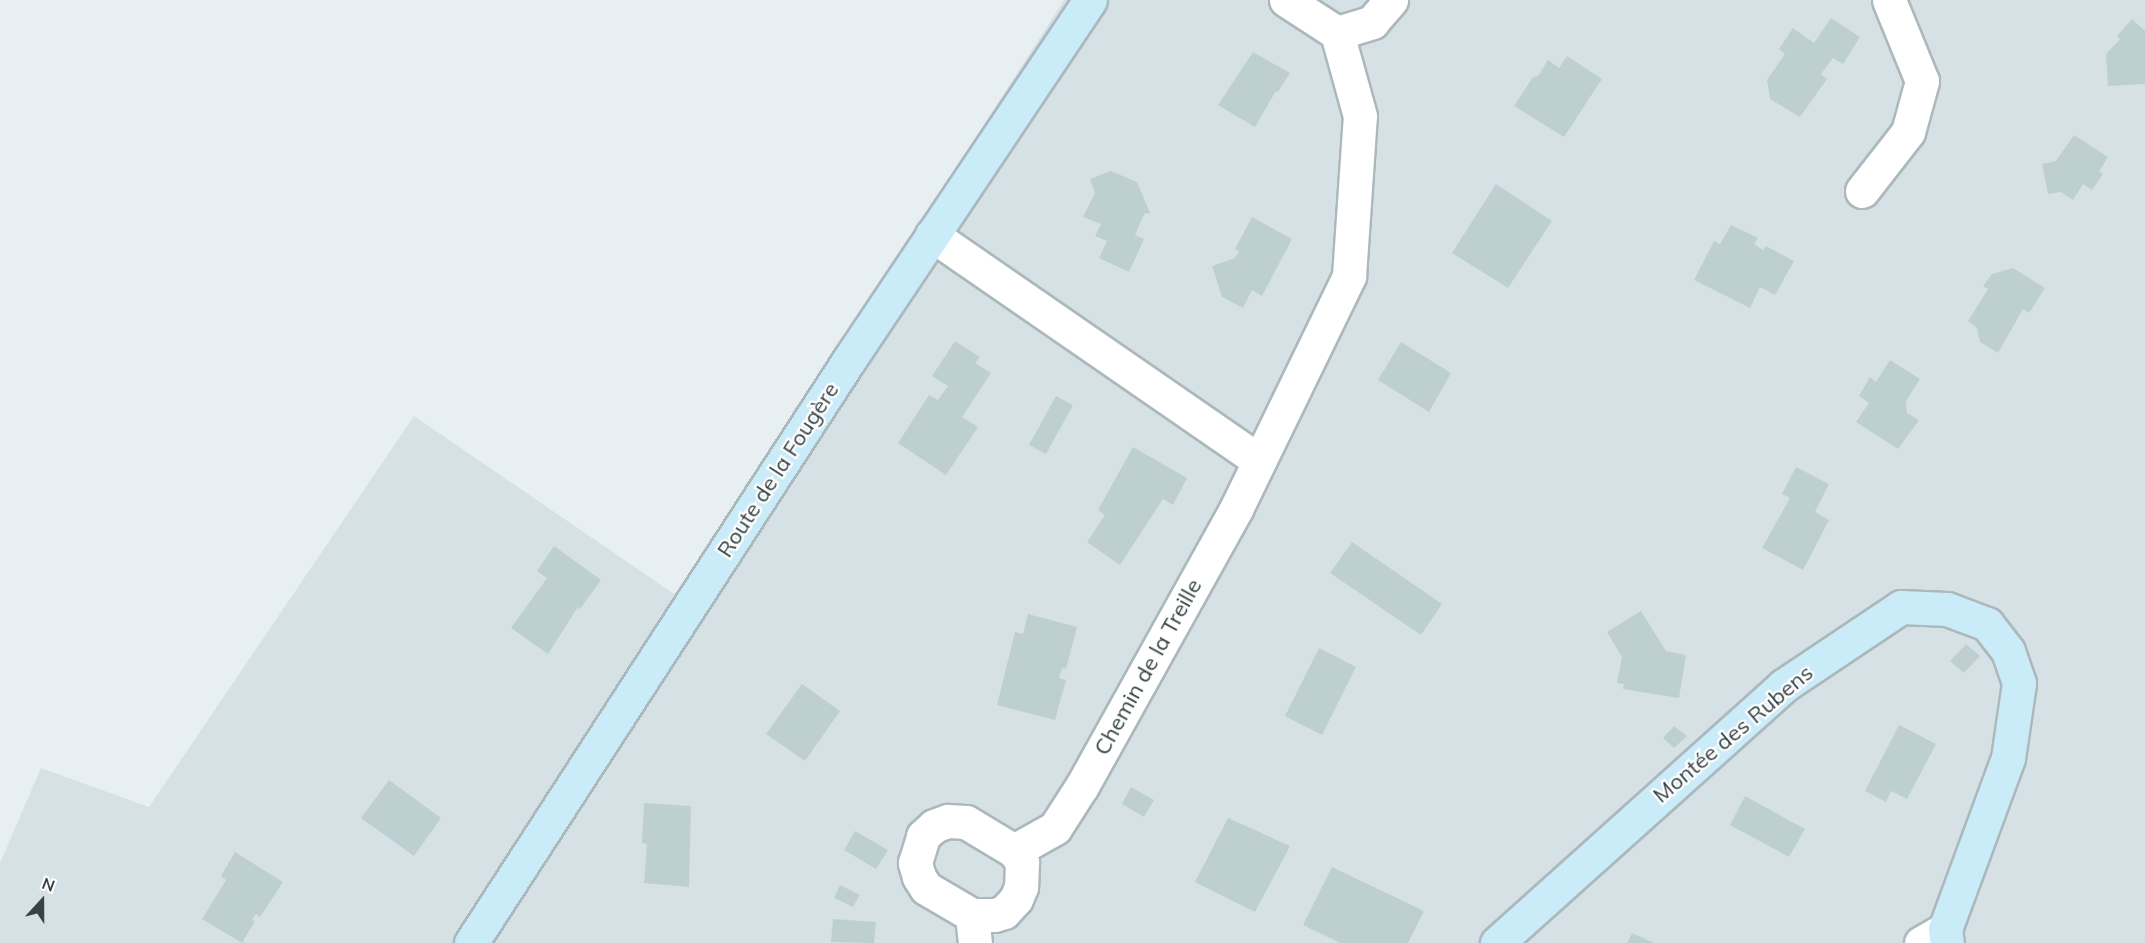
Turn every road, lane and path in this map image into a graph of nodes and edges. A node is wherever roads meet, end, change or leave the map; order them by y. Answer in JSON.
{"nodes":[{"id":1,"x":1090,"y":0,"type":"edge"},
{"id":2,"x":1286,"y":0,"type":"edge"},
{"id":3,"x":1391,"y":0,"type":"edge"},
{"id":4,"x":1889,"y":0,"type":"edge"},
{"id":5,"x":1337,"y":33,"type":"junction"},
{"id":6,"x":1862,"y":191,"type":"dead end"},
{"id":7,"x":932,"y":235,"type":"junction"},
{"id":8,"x":1259,"y":461,"type":"junction"},
{"id":9,"x":1014,"y":851,"type":"junction"},
{"id":10,"x":974,"y":929,"type":"edge"},
{"id":11,"x":1938,"y":938,"type":"edge"},
{"id":12,"x":471,"y":943,"type":"edge"},
{"id":13,"x":1497,"y":943,"type":"edge"}],
"edges":[{"from":1,"to":7,"type":"street","name":"Route de la Fougère"},
{"from":2,"to":5,"type":"street"},
{"from":3,"to":5,"type":"street"},
{"from":4,"to":6,"type":"street"},
{"from":5,"to":8,"type":"street","name":"Chemin de la Treille"},
{"from":7,"to":8,"type":"street"},
{"from":7,"to":12,"type":"street","name":"Route de la Fougère"},
{"from":8,"to":9,"type":"street","name":"Chemin de la Treille"},
{"from":9,"to":10,"type":"street"},
{"from":9,"to":10,"type":"street"},
{"from":11,"to":13,"type":"street","name":"Montée des Rubens"}]}
